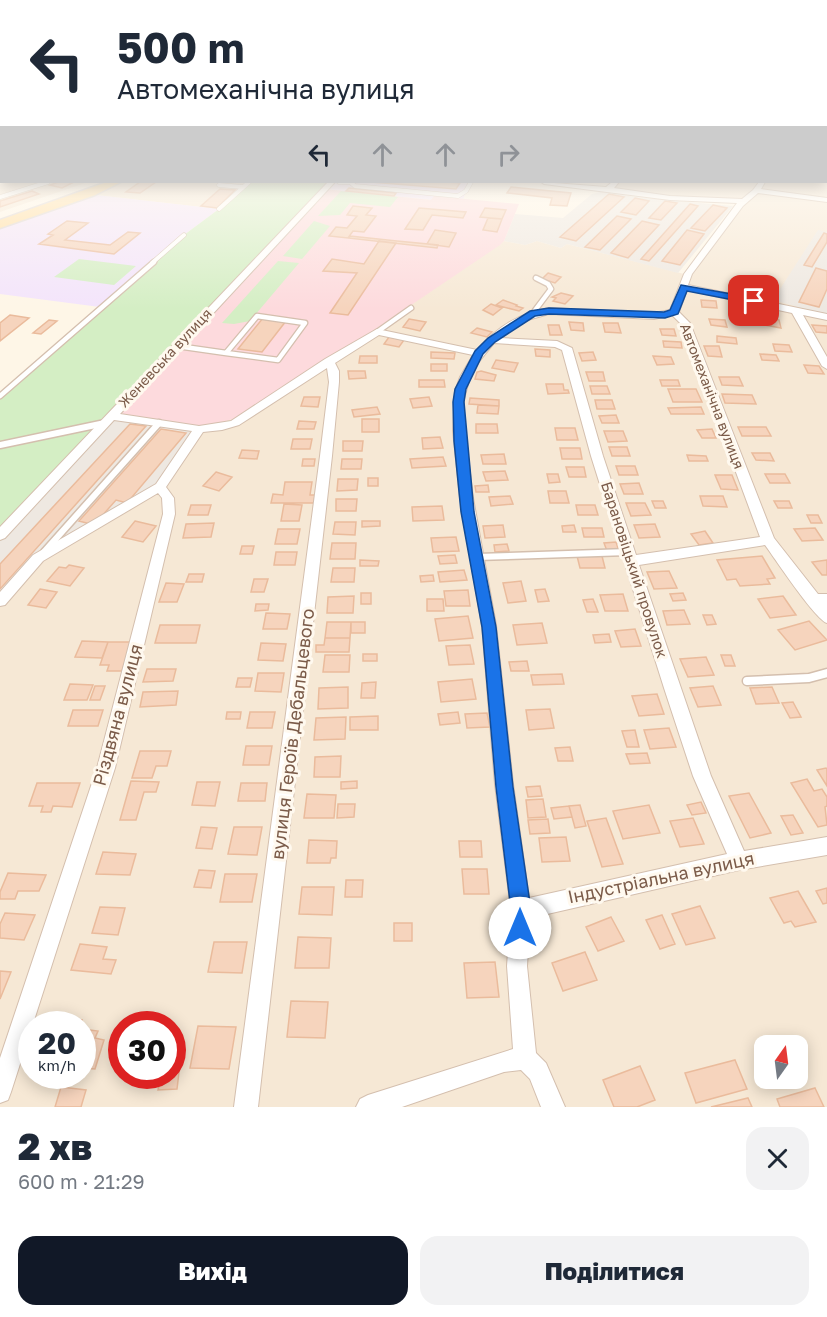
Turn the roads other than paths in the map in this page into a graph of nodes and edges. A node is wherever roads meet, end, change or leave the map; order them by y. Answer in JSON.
{"nodes":[{"id":1,"x":32,"y":206,"type":"edge"},
{"id":2,"x":54,"y":206,"type":"edge"},
{"id":3,"x":224,"y":206,"type":"edge"},
{"id":4,"x":309,"y":206,"type":"edge"},
{"id":5,"x":739,"y":206,"type":"edge"},
{"id":6,"x":219,"y":210,"type":"dead end"},
{"id":7,"x":0,"y":216,"type":"edge"},
{"id":8,"x":0,"y":224,"type":"edge"},
{"id":9,"x":184,"y":235,"type":"dead end"},
{"id":10,"x":536,"y":278,"type":"dead end"},
{"id":11,"x":684,"y":287,"type":"junction"},
{"id":12,"x":411,"y":308,"type":"dead end"},
{"id":13,"x":795,"y":309,"type":"junction"},
{"id":14,"x":674,"y":312,"type":"junction"},
{"id":15,"x":533,"y":313,"type":"junction"},
{"id":16,"x":827,"y":317,"type":"edge"},
{"id":17,"x":377,"y":332,"type":"junction"},
{"id":18,"x":492,"y":340,"type":"junction"},
{"id":19,"x":177,"y":346,"type":"junction"},
{"id":20,"x":226,"y":353,"type":"junction"},
{"id":21,"x":478,"y":353,"type":"junction"},
{"id":22,"x":329,"y":361,"type":"junction"},
{"id":23,"x":827,"y":366,"type":"edge"},
{"id":24,"x":0,"y":396,"type":"edge"},
{"id":25,"x":108,"y":419,"type":"junction"},
{"id":26,"x":159,"y":423,"type":"junction"},
{"id":27,"x":199,"y":429,"type":"junction"},
{"id":28,"x":0,"y":445,"type":"edge"},
{"id":29,"x":160,"y":487,"type":"junction"},
{"id":30,"x":0,"y":535,"type":"edge"},
{"id":31,"x":768,"y":540,"type":"junction"},
{"id":32,"x":477,"y":557,"type":"junction"},
{"id":33,"x":630,"y":557,"type":"junction"},
{"id":34,"x":38,"y":558,"type":"junction"},
{"id":35,"x":819,"y":599,"type":"edge"},
{"id":36,"x":0,"y":601,"type":"edge"},
{"id":37,"x":827,"y":617,"type":"edge"},
{"id":38,"x":827,"y":674,"type":"edge"},
{"id":39,"x":747,"y":681,"type":"dead end"},
{"id":40,"x":827,"y":846,"type":"edge"},
{"id":41,"x":739,"y":861,"type":"junction"},
{"id":42,"x":521,"y":910,"type":"junction"},
{"id":43,"x":525,"y":1058,"type":"junction"},
{"id":44,"x":0,"y":1092,"type":"edge"},
{"id":45,"x":246,"y":1107,"type":"edge"},
{"id":46,"x":368,"y":1107,"type":"edge"},
{"id":47,"x":553,"y":1107,"type":"edge"}],
"edges":[{"from":1,"to":7,"type":"main road"},
{"from":2,"to":8,"type":"main road"},
{"from":3,"to":6,"type":"lane"},
{"from":4,"to":19,"type":"street","name":"Женевська вулиця"},
{"from":5,"to":11,"type":"street","name":"Автомеханічна вулиця"},
{"from":9,"to":24,"type":"lane"},
{"from":10,"to":15,"type":"lane"},
{"from":11,"to":13,"type":"street"},
{"from":11,"to":14,"type":"street","name":"Автомеханічна вулиця"},
{"from":12,"to":17,"type":"lane"},
{"from":13,"to":16,"type":"street"},
{"from":13,"to":23,"type":"street"},
{"from":14,"to":15,"type":"street"},
{"from":14,"to":31,"type":"street","name":"Автомеханічна вулиця"},
{"from":15,"to":18,"type":"street"},
{"from":17,"to":21,"type":"street"},
{"from":17,"to":22,"type":"street"},
{"from":18,"to":21,"type":"street"},
{"from":18,"to":33,"type":"street","name":"Барановіцький провулок"},
{"from":19,"to":20,"type":"lane"},
{"from":19,"to":25,"type":"street","name":"Женевська вулиця"},
{"from":20,"to":20,"type":"lane"},
{"from":21,"to":32,"type":"street"},
{"from":22,"to":27,"type":"street"},
{"from":22,"to":45,"type":"street","name":"вулиця Героїв Дебальцевого"},
{"from":25,"to":26,"type":"street"},
{"from":25,"to":28,"type":"lane"},
{"from":25,"to":30,"type":"street","name":"Женевська вулиця"},
{"from":26,"to":27,"type":"street"},
{"from":26,"to":34,"type":"lane"},
{"from":27,"to":29,"type":"street"},
{"from":29,"to":34,"type":"street"},
{"from":29,"to":44,"type":"street","name":"Різдвяна вулиця"},
{"from":31,"to":33,"type":"street"},
{"from":31,"to":35,"type":"street","name":"Автомеханічна вулиця"},
{"from":32,"to":33,"type":"lane"},
{"from":32,"to":42,"type":"street"},
{"from":33,"to":41,"type":"street","name":"Барановіцький провулок"},
{"from":34,"to":36,"type":"street"},
{"from":35,"to":37,"type":"street","name":"Автомеханічна вулиця"},
{"from":38,"to":39,"type":"lane"},
{"from":40,"to":41,"type":"street","name":"Індустріальна вулиця"},
{"from":41,"to":42,"type":"street","name":"Індустріальна вулиця"},
{"from":42,"to":43,"type":"street"},
{"from":43,"to":46,"type":"street"},
{"from":43,"to":47,"type":"street"}]}
